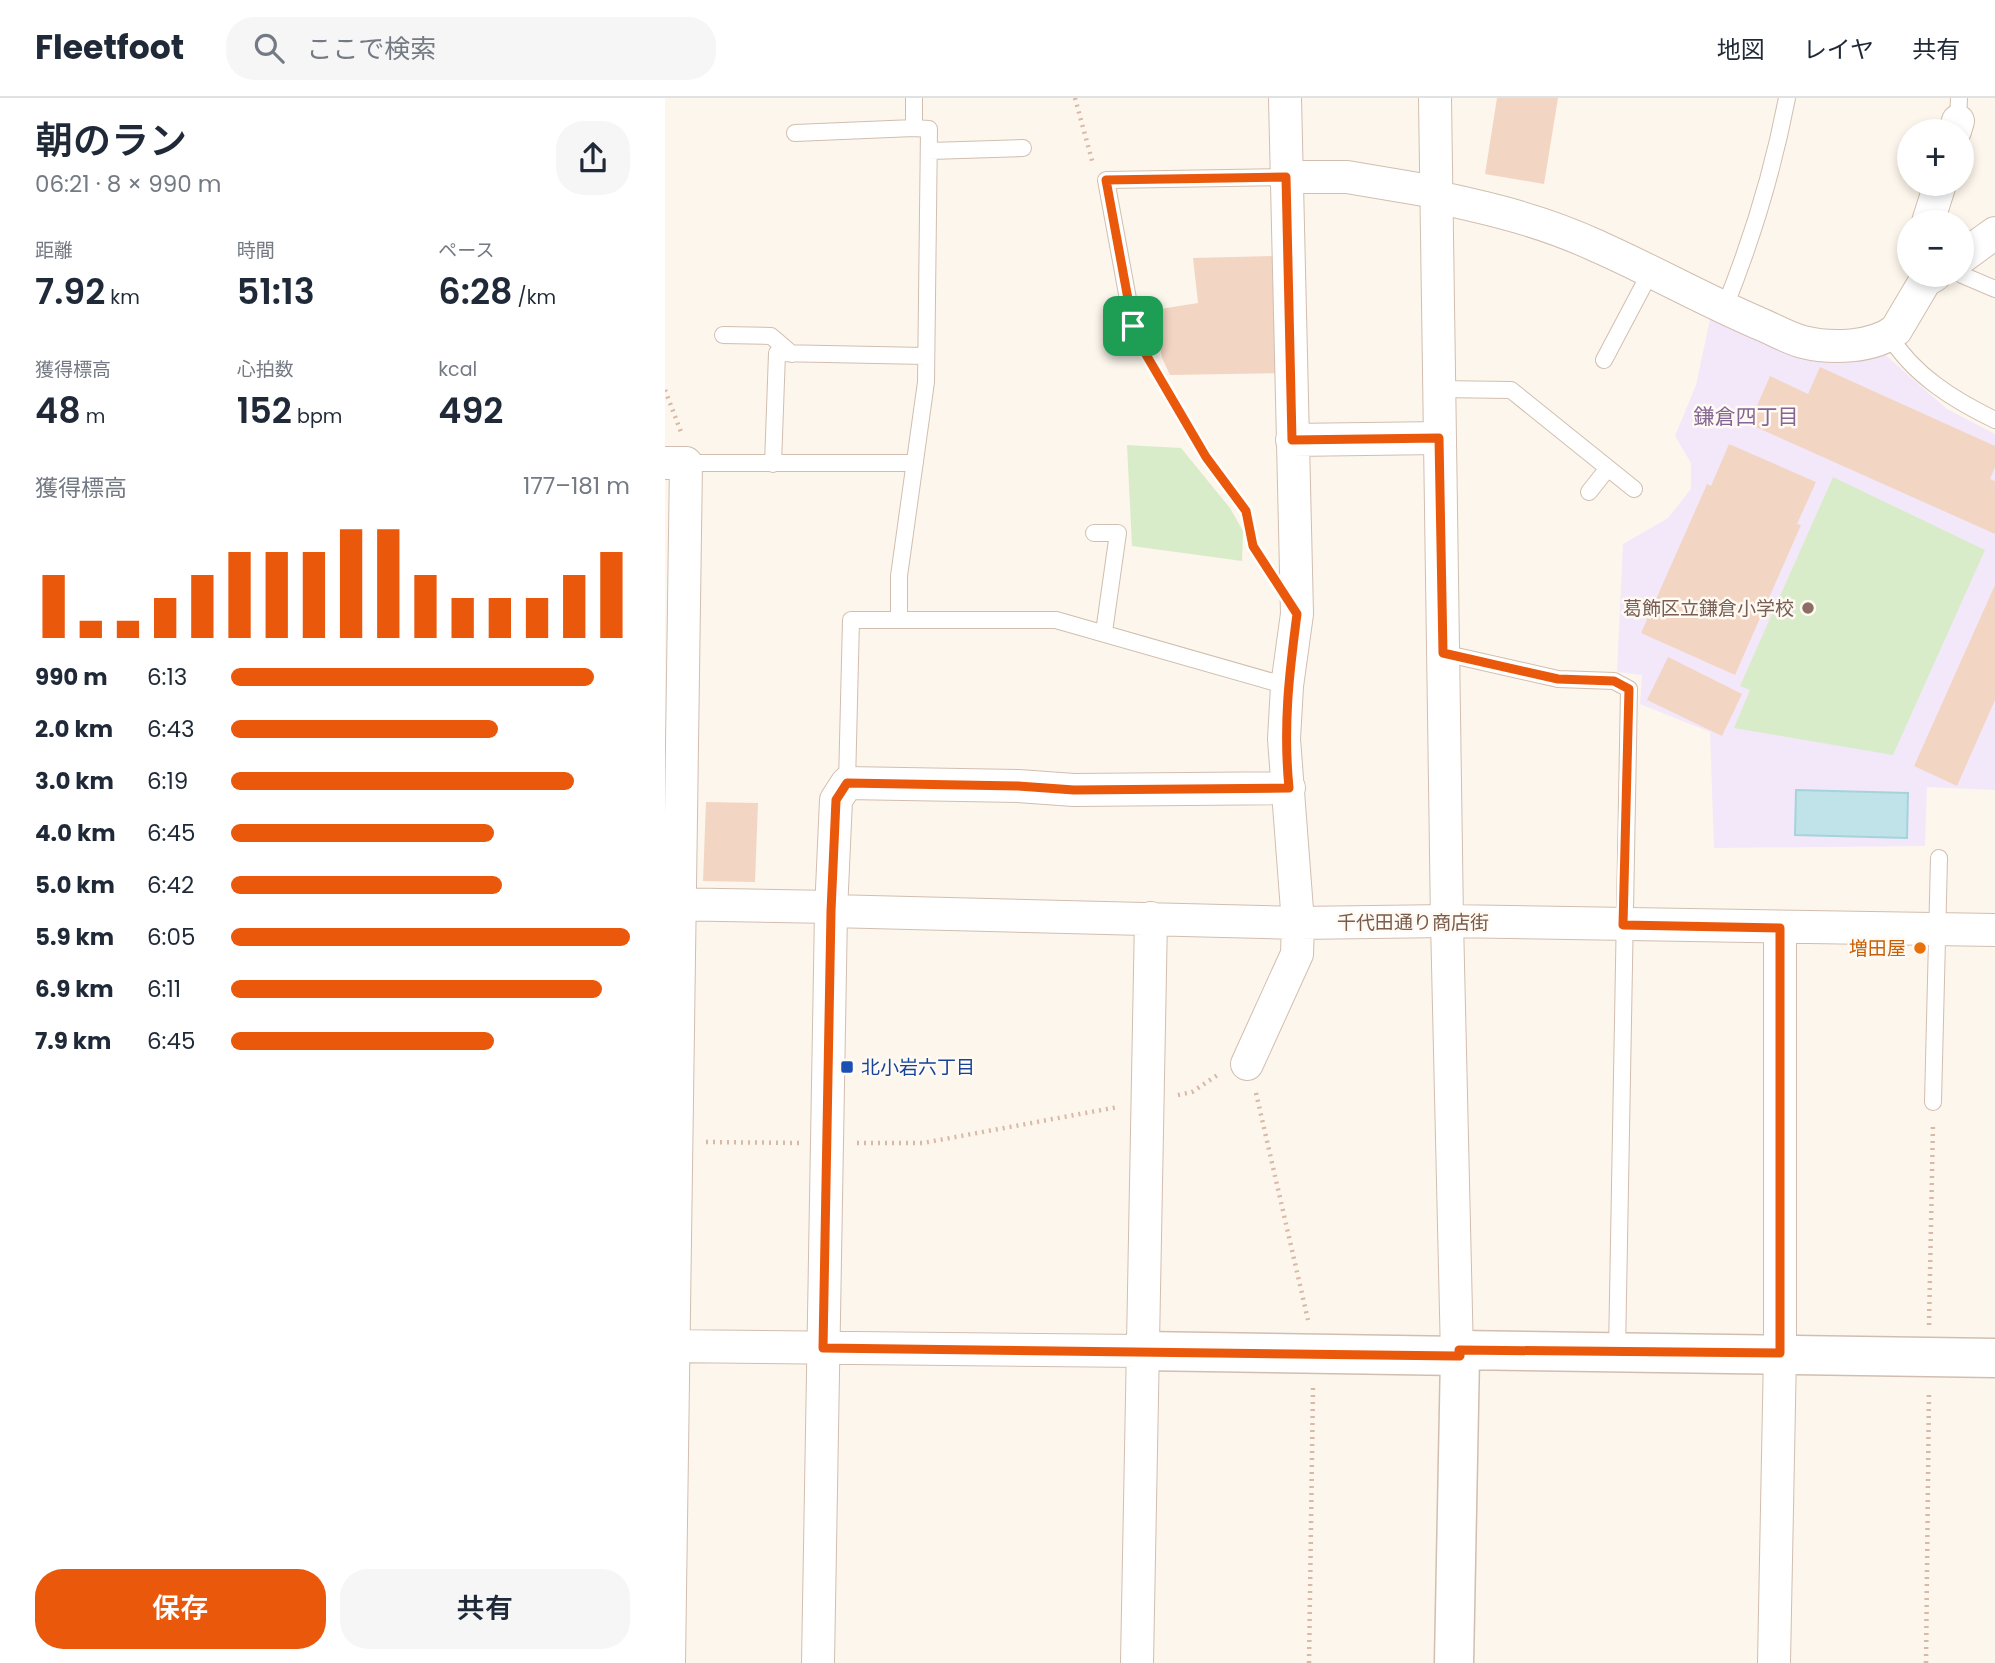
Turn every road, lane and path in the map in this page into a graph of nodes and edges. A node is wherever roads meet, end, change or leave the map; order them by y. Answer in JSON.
{"nodes":[{"id":1,"x":914,"y":98,"type":"edge"},
{"id":2,"x":1075,"y":98,"type":"edge"},
{"id":3,"x":1285,"y":98,"type":"edge"},
{"id":4,"x":1435,"y":98,"type":"edge"},
{"id":5,"x":1787,"y":98,"type":"edge"},
{"id":6,"x":914,"y":128,"type":"junction"},
{"id":7,"x":795,"y":133,"type":"dead end"},
{"id":8,"x":1023,"y":148,"type":"dead end"},
{"id":9,"x":930,"y":151,"type":"junction"},
{"id":10,"x":1286,"y":177,"type":"junction"},
{"id":11,"x":1106,"y":180,"type":"junction"},
{"id":12,"x":1436,"y":194,"type":"junction"},
{"id":13,"x":1995,"y":233,"type":"edge"},
{"id":14,"x":1974,"y":248,"type":"edge"},
{"id":15,"x":1650,"y":273,"type":"junction"},
{"id":16,"x":1974,"y":284,"type":"edge"},
{"id":17,"x":1921,"y":287,"type":"edge"},
{"id":18,"x":1995,"y":289,"type":"edge"},
{"id":19,"x":1724,"y":309,"type":"junction"},
{"id":20,"x":723,"y":335,"type":"dead end"},
{"id":21,"x":1889,"y":335,"type":"junction"},
{"id":22,"x":1141,"y":346,"type":"joint"},
{"id":23,"x":792,"y":354,"type":"junction"},
{"id":24,"x":925,"y":356,"type":"junction"},
{"id":25,"x":1604,"y":360,"type":"dead end"},
{"id":26,"x":665,"y":390,"type":"edge"},
{"id":27,"x":1438,"y":390,"type":"junction"},
{"id":28,"x":1995,"y":420,"type":"edge"},
{"id":29,"x":1439,"y":438,"type":"junction"},
{"id":30,"x":1292,"y":440,"type":"junction"},
{"id":31,"x":676,"y":463,"type":"edge"},
{"id":32,"x":915,"y":463,"type":"junction"},
{"id":33,"x":773,"y":464,"type":"junction"},
{"id":34,"x":1608,"y":468,"type":"junction"},
{"id":35,"x":1634,"y":489,"type":"dead end"},
{"id":36,"x":1589,"y":492,"type":"dead end"},
{"id":37,"x":1094,"y":533,"type":"dead end"},
{"id":38,"x":674,"y":607,"type":"edge"},
{"id":39,"x":1297,"y":614,"type":"junction"},
{"id":40,"x":899,"y":620,"type":"junction"},
{"id":41,"x":1104,"y":632,"type":"junction"},
{"id":42,"x":1443,"y":653,"type":"junction"},
{"id":43,"x":1287,"y":686,"type":"junction"},
{"id":44,"x":847,"y":783,"type":"junction"},
{"id":45,"x":1289,"y":788,"type":"junction"},
{"id":46,"x":1939,"y":858,"type":"dead end"},
{"id":47,"x":673,"y":904,"type":"edge"},
{"id":48,"x":831,"y":909,"type":"junction"},
{"id":49,"x":1151,"y":918,"type":"junction"},
{"id":50,"x":1447,"y":921,"type":"junction"},
{"id":51,"x":1298,"y":923,"type":"junction"},
{"id":52,"x":1623,"y":925,"type":"junction"},
{"id":53,"x":1780,"y":928,"type":"junction"},
{"id":54,"x":1937,"y":929,"type":"junction"},
{"id":55,"x":1995,"y":930,"type":"edge"},
{"id":56,"x":1247,"y":1064,"type":"junction"},
{"id":57,"x":1148,"y":1100,"type":"junction"},
{"id":58,"x":1933,"y":1102,"type":"dead end"},
{"id":59,"x":678,"y":1141,"type":"junction"},
{"id":60,"x":813,"y":1143,"type":"dead end"},
{"id":61,"x":855,"y":1143,"type":"dead end"},
{"id":62,"x":670,"y":1346,"type":"edge"},
{"id":63,"x":823,"y":1348,"type":"junction"},
{"id":64,"x":1142,"y":1351,"type":"junction"},
{"id":65,"x":1617,"y":1352,"type":"junction"},
{"id":66,"x":1313,"y":1353,"type":"junction"},
{"id":67,"x":1780,"y":1353,"type":"junction"},
{"id":68,"x":1458,"y":1356,"type":"junction"},
{"id":69,"x":1995,"y":1358,"type":"edge"},
{"id":70,"x":669,"y":1663,"type":"edge"},
{"id":71,"x":818,"y":1663,"type":"edge"},
{"id":72,"x":1137,"y":1663,"type":"edge"},
{"id":73,"x":1309,"y":1663,"type":"edge"},
{"id":74,"x":1454,"y":1663,"type":"edge"},
{"id":75,"x":1774,"y":1663,"type":"edge"}],
"edges":[{"from":1,"to":6,"type":"lane"},
{"from":2,"to":11,"type":"path"},
{"from":3,"to":10,"type":"street"},
{"from":4,"to":12,"type":"street"},
{"from":5,"to":19,"type":"lane"},
{"from":6,"to":7,"type":"lane"},
{"from":6,"to":9,"type":"lane"},
{"from":8,"to":9,"type":"lane"},
{"from":9,"to":24,"type":"lane"},
{"from":10,"to":11,"type":"lane"},
{"from":10,"to":12,"type":"street"},
{"from":10,"to":30,"type":"street"},
{"from":11,"to":22,"type":"lane"},
{"from":12,"to":15,"type":"street"},
{"from":12,"to":27,"type":"street"},
{"from":13,"to":14,"type":"street"},
{"from":15,"to":19,"type":"street"},
{"from":15,"to":25,"type":"lane"},
{"from":16,"to":18,"type":"lane"},
{"from":17,"to":21,"type":"street"},
{"from":19,"to":21,"type":"street"},
{"from":20,"to":23,"type":"lane"},
{"from":21,"to":28,"type":"lane"},
{"from":22,"to":39,"type":"path"},
{"from":23,"to":24,"type":"lane"},
{"from":23,"to":33,"type":"lane"},
{"from":24,"to":32,"type":"lane"},
{"from":26,"to":31,"type":"path"},
{"from":27,"to":29,"type":"street"},
{"from":27,"to":34,"type":"lane"},
{"from":29,"to":30,"type":"street"},
{"from":29,"to":42,"type":"street"},
{"from":30,"to":39,"type":"street"},
{"from":31,"to":33,"type":"lane"},
{"from":31,"to":38,"type":"street"},
{"from":32,"to":33,"type":"lane"},
{"from":32,"to":40,"type":"lane"},
{"from":34,"to":35,"type":"lane"},
{"from":34,"to":36,"type":"lane"},
{"from":37,"to":41,"type":"lane"},
{"from":38,"to":47,"type":"street"},
{"from":39,"to":43,"type":"street"},
{"from":40,"to":41,"type":"lane"},
{"from":40,"to":44,"type":"lane"},
{"from":41,"to":43,"type":"lane"},
{"from":42,"to":50,"type":"street"},
{"from":42,"to":52,"type":"lane"},
{"from":43,"to":45,"type":"street"},
{"from":44,"to":45,"type":"street"},
{"from":44,"to":48,"type":"street"},
{"from":45,"to":51,"type":"street"},
{"from":46,"to":54,"type":"lane"},
{"from":47,"to":48,"type":"street","name":"千代田通り商店街"},
{"from":47,"to":59,"type":"street"},
{"from":48,"to":49,"type":"street","name":"千代田通り商店街"},
{"from":48,"to":63,"type":"street"},
{"from":49,"to":51,"type":"street","name":"千代田通り商店街"},
{"from":49,"to":57,"type":"street"},
{"from":50,"to":51,"type":"street","name":"千代田通り商店街"},
{"from":50,"to":52,"type":"street","name":"千代田通り商店街"},
{"from":50,"to":68,"type":"street"},
{"from":51,"to":56,"type":"street"},
{"from":52,"to":53,"type":"street","name":"千代田通り商店街"},
{"from":52,"to":65,"type":"lane"},
{"from":53,"to":54,"type":"street","name":"千代田通り商店街"},
{"from":53,"to":67,"type":"street"},
{"from":54,"to":55,"type":"street","name":"千代田通り商店街"},
{"from":54,"to":58,"type":"lane"},
{"from":56,"to":57,"type":"path"},
{"from":56,"to":66,"type":"path"},
{"from":57,"to":61,"type":"path"},
{"from":57,"to":64,"type":"street"},
{"from":59,"to":60,"type":"path"},
{"from":59,"to":62,"type":"street"},
{"from":62,"to":63,"type":"street"},
{"from":62,"to":70,"type":"street"},
{"from":63,"to":64,"type":"street"},
{"from":63,"to":71,"type":"street"},
{"from":64,"to":66,"type":"street"},
{"from":64,"to":72,"type":"street"},
{"from":65,"to":67,"type":"street"},
{"from":65,"to":68,"type":"street"},
{"from":66,"to":68,"type":"street"},
{"from":66,"to":73,"type":"path"},
{"from":67,"to":69,"type":"street"},
{"from":67,"to":75,"type":"street"},
{"from":68,"to":74,"type":"street"}]}
